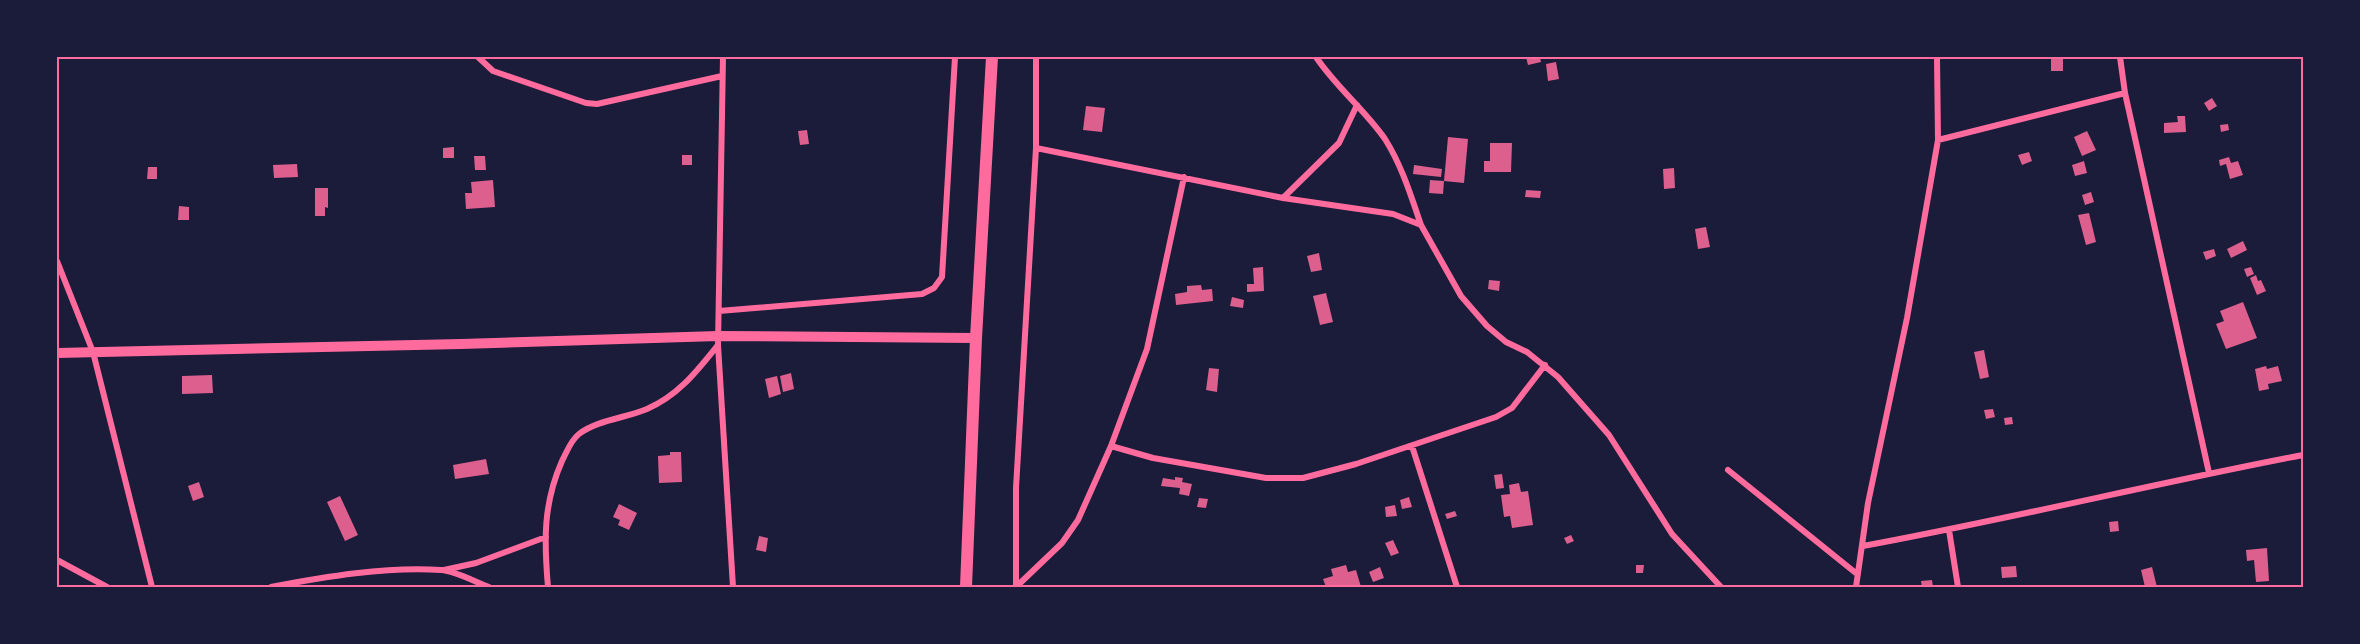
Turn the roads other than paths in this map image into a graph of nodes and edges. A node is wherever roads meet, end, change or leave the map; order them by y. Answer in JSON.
{"nodes":[{"id":1,"x":478,"y":57,"type":"edge"},
{"id":2,"x":723,"y":57,"type":"edge"},
{"id":3,"x":955,"y":57,"type":"edge"},
{"id":4,"x":992,"y":57,"type":"edge"},
{"id":5,"x":1036,"y":57,"type":"edge"},
{"id":6,"x":1316,"y":57,"type":"edge"},
{"id":7,"x":1937,"y":57,"type":"edge"},
{"id":8,"x":2120,"y":57,"type":"edge"},
{"id":9,"x":722,"y":76,"type":"junction"},
{"id":10,"x":2125,"y":93,"type":"junction"},
{"id":11,"x":1357,"y":105,"type":"junction"},
{"id":12,"x":1938,"y":140,"type":"junction"},
{"id":13,"x":1036,"y":148,"type":"junction"},
{"id":14,"x":1184,"y":177,"type":"junction"},
{"id":15,"x":1283,"y":198,"type":"junction"},
{"id":16,"x":1421,"y":225,"type":"junction"},
{"id":17,"x":57,"y":261,"type":"edge"},
{"id":18,"x":718,"y":311,"type":"junction"},
{"id":19,"x":976,"y":338,"type":"junction"},
{"id":20,"x":718,"y":340,"type":"junction"},
{"id":21,"x":93,"y":352,"type":"junction"},
{"id":22,"x":57,"y":353,"type":"edge"},
{"id":23,"x":1545,"y":365,"type":"junction"},
{"id":24,"x":1111,"y":446,"type":"junction"},
{"id":25,"x":1412,"y":446,"type":"junction"},
{"id":26,"x":2303,"y":456,"type":"edge"},
{"id":27,"x":1728,"y":470,"type":"dead end"},
{"id":28,"x":2209,"y":473,"type":"junction"},
{"id":29,"x":1949,"y":530,"type":"junction"},
{"id":30,"x":546,"y":537,"type":"junction"},
{"id":31,"x":1863,"y":546,"type":"junction"},
{"id":32,"x":57,"y":560,"type":"edge"},
{"id":33,"x":443,"y":570,"type":"junction"},
{"id":34,"x":1857,"y":574,"type":"junction"},
{"id":35,"x":106,"y":587,"type":"edge"},
{"id":36,"x":152,"y":587,"type":"edge"},
{"id":37,"x":271,"y":587,"type":"edge"},
{"id":38,"x":489,"y":587,"type":"edge"},
{"id":39,"x":548,"y":587,"type":"edge"},
{"id":40,"x":733,"y":587,"type":"edge"},
{"id":41,"x":966,"y":587,"type":"edge"},
{"id":42,"x":1016,"y":587,"type":"edge"},
{"id":43,"x":1458,"y":587,"type":"edge"},
{"id":44,"x":1721,"y":587,"type":"edge"},
{"id":45,"x":1856,"y":587,"type":"edge"},
{"id":46,"x":1958,"y":587,"type":"edge"}],
"edges":[{"from":1,"to":9,"type":"street"},
{"from":2,"to":9,"type":"street"},
{"from":3,"to":18,"type":"street"},
{"from":4,"to":19,"type":"main road"},
{"from":5,"to":13,"type":"street"},
{"from":6,"to":11,"type":"street"},
{"from":7,"to":12,"type":"street"},
{"from":8,"to":10,"type":"street"},
{"from":9,"to":18,"type":"street"},
{"from":10,"to":12,"type":"street"},
{"from":10,"to":28,"type":"street"},
{"from":11,"to":15,"type":"street"},
{"from":11,"to":16,"type":"street"},
{"from":12,"to":31,"type":"street"},
{"from":13,"to":14,"type":"street"},
{"from":13,"to":42,"type":"street"},
{"from":14,"to":15,"type":"street"},
{"from":14,"to":24,"type":"street"},
{"from":15,"to":16,"type":"street"},
{"from":16,"to":23,"type":"street"},
{"from":17,"to":21,"type":"street"},
{"from":18,"to":20,"type":"street"},
{"from":19,"to":20,"type":"street"},
{"from":19,"to":41,"type":"main road"},
{"from":20,"to":21,"type":"street"},
{"from":20,"to":30,"type":"street"},
{"from":20,"to":40,"type":"street"},
{"from":21,"to":22,"type":"street"},
{"from":21,"to":36,"type":"street"},
{"from":23,"to":25,"type":"street"},
{"from":23,"to":44,"type":"street"},
{"from":24,"to":25,"type":"street"},
{"from":24,"to":42,"type":"street"},
{"from":25,"to":43,"type":"street"},
{"from":26,"to":28,"type":"street"},
{"from":27,"to":34,"type":"street"},
{"from":28,"to":29,"type":"street"},
{"from":29,"to":31,"type":"street"},
{"from":29,"to":46,"type":"street"},
{"from":30,"to":33,"type":"street"},
{"from":30,"to":39,"type":"street"},
{"from":31,"to":34,"type":"street"},
{"from":32,"to":35,"type":"street"},
{"from":33,"to":37,"type":"street"},
{"from":33,"to":38,"type":"street"},
{"from":34,"to":45,"type":"street"}]}
